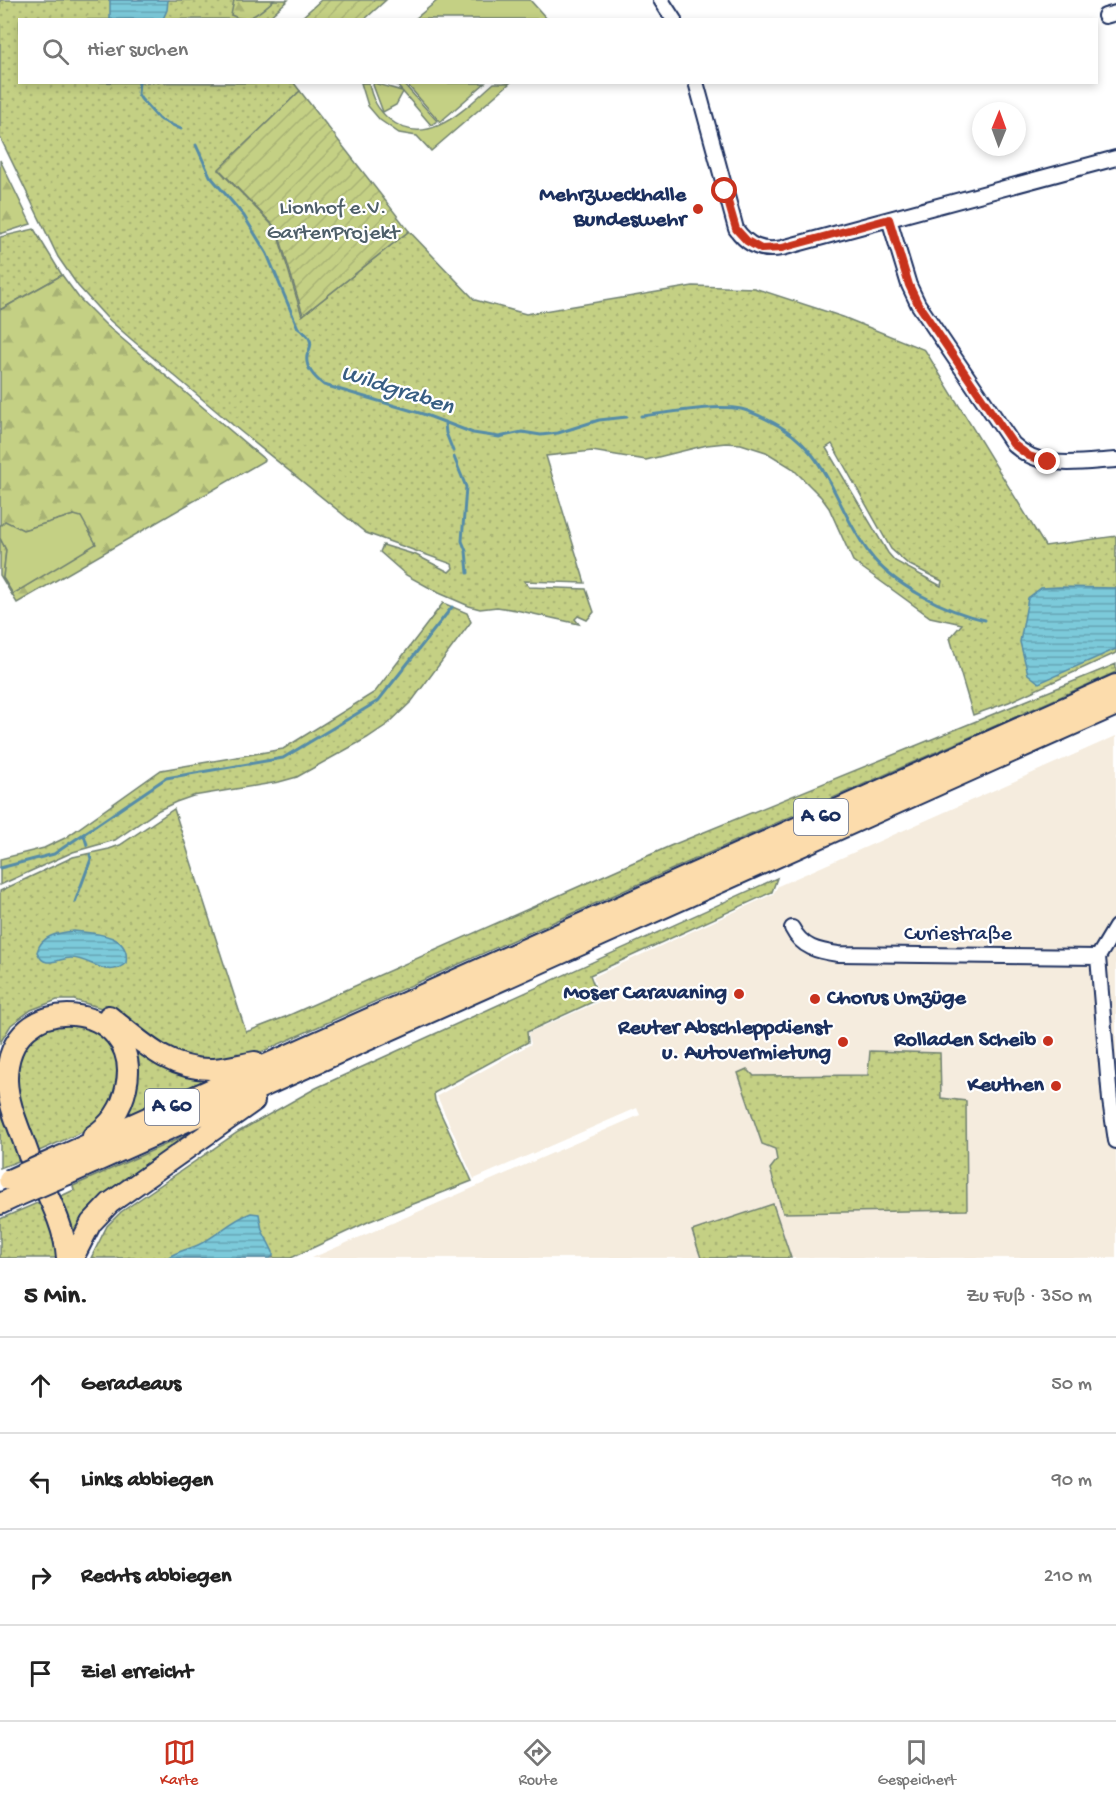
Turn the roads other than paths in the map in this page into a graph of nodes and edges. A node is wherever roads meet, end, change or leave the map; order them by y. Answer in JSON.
{"nodes":[{"id":1,"x":661,"y":0,"type":"edge"},
{"id":2,"x":673,"y":18,"type":"edge"},
{"id":3,"x":697,"y":84,"type":"edge"},
{"id":4,"x":1116,"y":158,"type":"edge"},
{"id":5,"x":889,"y":219,"type":"junction"},
{"id":6,"x":1116,"y":460,"type":"edge"},
{"id":7,"x":1116,"y":685,"type":"edge"},
{"id":8,"x":1116,"y":705,"type":"edge"},
{"id":9,"x":1116,"y":927,"type":"edge"},
{"id":10,"x":792,"y":928,"type":"dead end"},
{"id":11,"x":1098,"y":957,"type":"junction"},
{"id":12,"x":0,"y":1059,"type":"edge"},
{"id":13,"x":288,"y":1066,"type":"junction"},
{"id":14,"x":0,"y":1092,"type":"edge"},
{"id":15,"x":1113,"y":1100,"type":"edge"},
{"id":16,"x":1116,"y":1141,"type":"edge"},
{"id":17,"x":29,"y":1155,"type":"junction"},
{"id":18,"x":64,"y":1165,"type":"junction"},
{"id":19,"x":7,"y":1191,"type":"edge"},
{"id":20,"x":67,"y":1258,"type":"edge"},
{"id":21,"x":73,"y":1258,"type":"edge"}],
"edges":[{"from":1,"to":2,"type":"street"},
{"from":3,"to":5,"type":"street"},
{"from":4,"to":5,"type":"street"},
{"from":5,"to":6,"type":"street"},
{"from":7,"to":13,"type":"highway","number":"A 60"},
{"from":8,"to":13,"type":"highway","number":"A 60"},
{"from":9,"to":11,"type":"street"},
{"from":10,"to":11,"type":"street","name":"Curiestraße"},
{"from":11,"to":15,"type":"street"},
{"from":12,"to":13,"type":"highway"},
{"from":13,"to":18,"type":"highway","number":"A 60"},
{"from":13,"to":21,"type":"highway"},
{"from":14,"to":17,"type":"highway"},
{"from":15,"to":16,"type":"street"},
{"from":17,"to":18,"type":"highway"},
{"from":17,"to":20,"type":"highway"},
{"from":18,"to":19,"type":"highway","number":"A 60","bridge":true}]}
